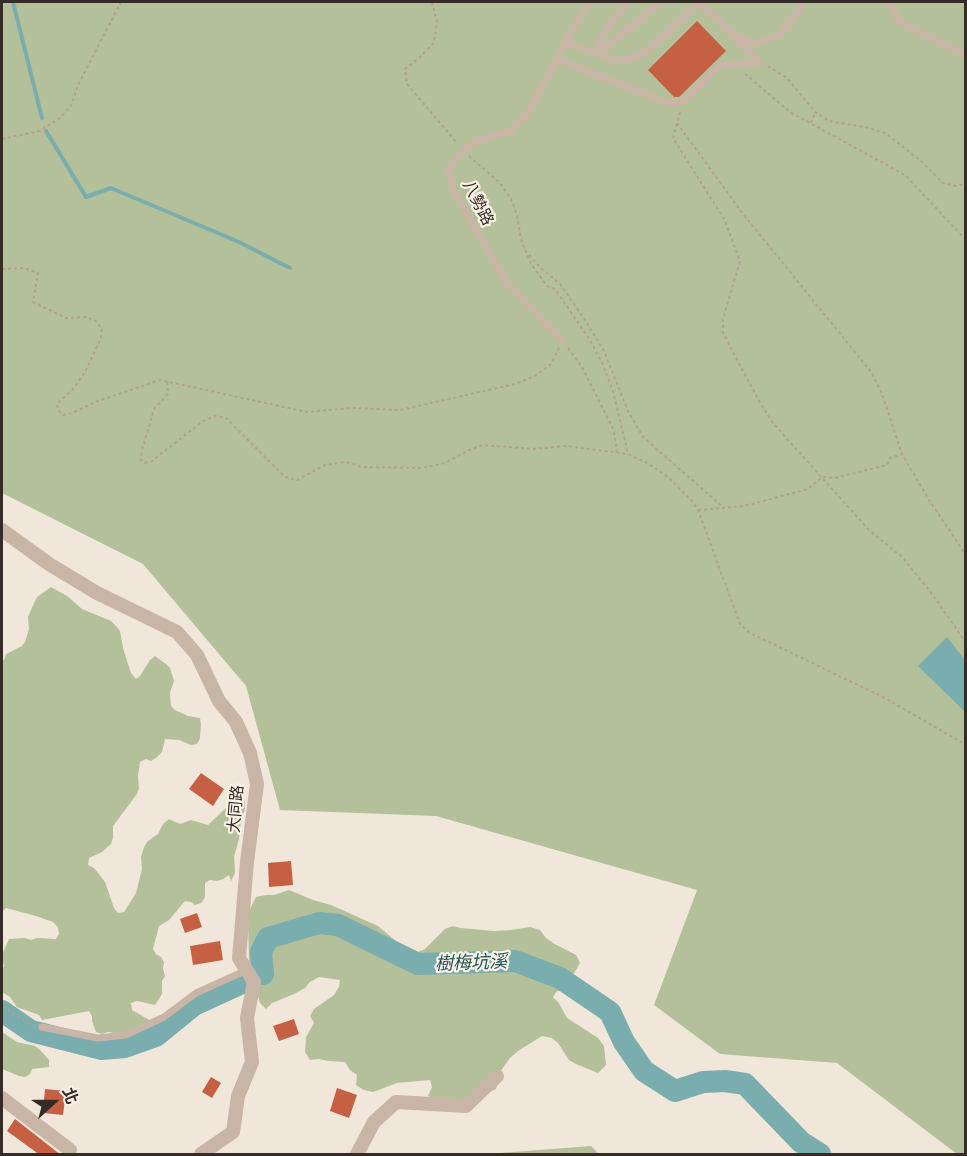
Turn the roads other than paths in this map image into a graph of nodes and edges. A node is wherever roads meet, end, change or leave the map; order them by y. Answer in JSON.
{"nodes":[{"id":1,"x":591,"y":2,"type":"edge"},
{"id":2,"x":629,"y":2,"type":"edge"},
{"id":3,"x":660,"y":2,"type":"edge"},
{"id":4,"x":802,"y":2,"type":"edge"},
{"id":5,"x":890,"y":2,"type":"edge"},
{"id":6,"x":697,"y":3,"type":"edge"},
{"id":7,"x":735,"y":36,"type":"junction"},
{"id":8,"x":566,"y":42,"type":"junction"},
{"id":9,"x":596,"y":54,"type":"junction"},
{"id":10,"x":966,"y":56,"type":"edge"},
{"id":11,"x":557,"y":59,"type":"junction"},
{"id":12,"x":563,"y":341,"type":"road end"},
{"id":13,"x":2,"y":530,"type":"edge"},
{"id":14,"x":247,"y":970,"type":"junction"},
{"id":15,"x":42,"y":1027,"type":"road end"},
{"id":16,"x":497,"y":1076,"type":"dead end"},
{"id":17,"x":2,"y":1098,"type":"edge"},
{"id":18,"x":72,"y":1153,"type":"edge"},
{"id":19,"x":201,"y":1155,"type":"edge"},
{"id":20,"x":357,"y":1155,"type":"edge"}],
"edges":[{"from":1,"to":8,"type":"lane"},
{"from":2,"to":9,"type":"lane"},
{"from":3,"to":9,"type":"lane"},
{"from":4,"to":7,"type":"lane"},
{"from":5,"to":10,"type":"lane"},
{"from":6,"to":7,"type":"lane"},
{"from":6,"to":9,"type":"lane"},
{"from":7,"to":11,"type":"lane"},
{"from":8,"to":9,"type":"lane"},
{"from":8,"to":11,"type":"lane"},
{"from":11,"to":12,"type":"lane","name":"八勢路"},
{"from":13,"to":14,"type":"street","name":"大同路"},
{"from":14,"to":15,"type":"lane"},
{"from":14,"to":19,"type":"street","name":"大同路"},
{"from":16,"to":20,"type":"street"},
{"from":17,"to":18,"type":"street"}]}
